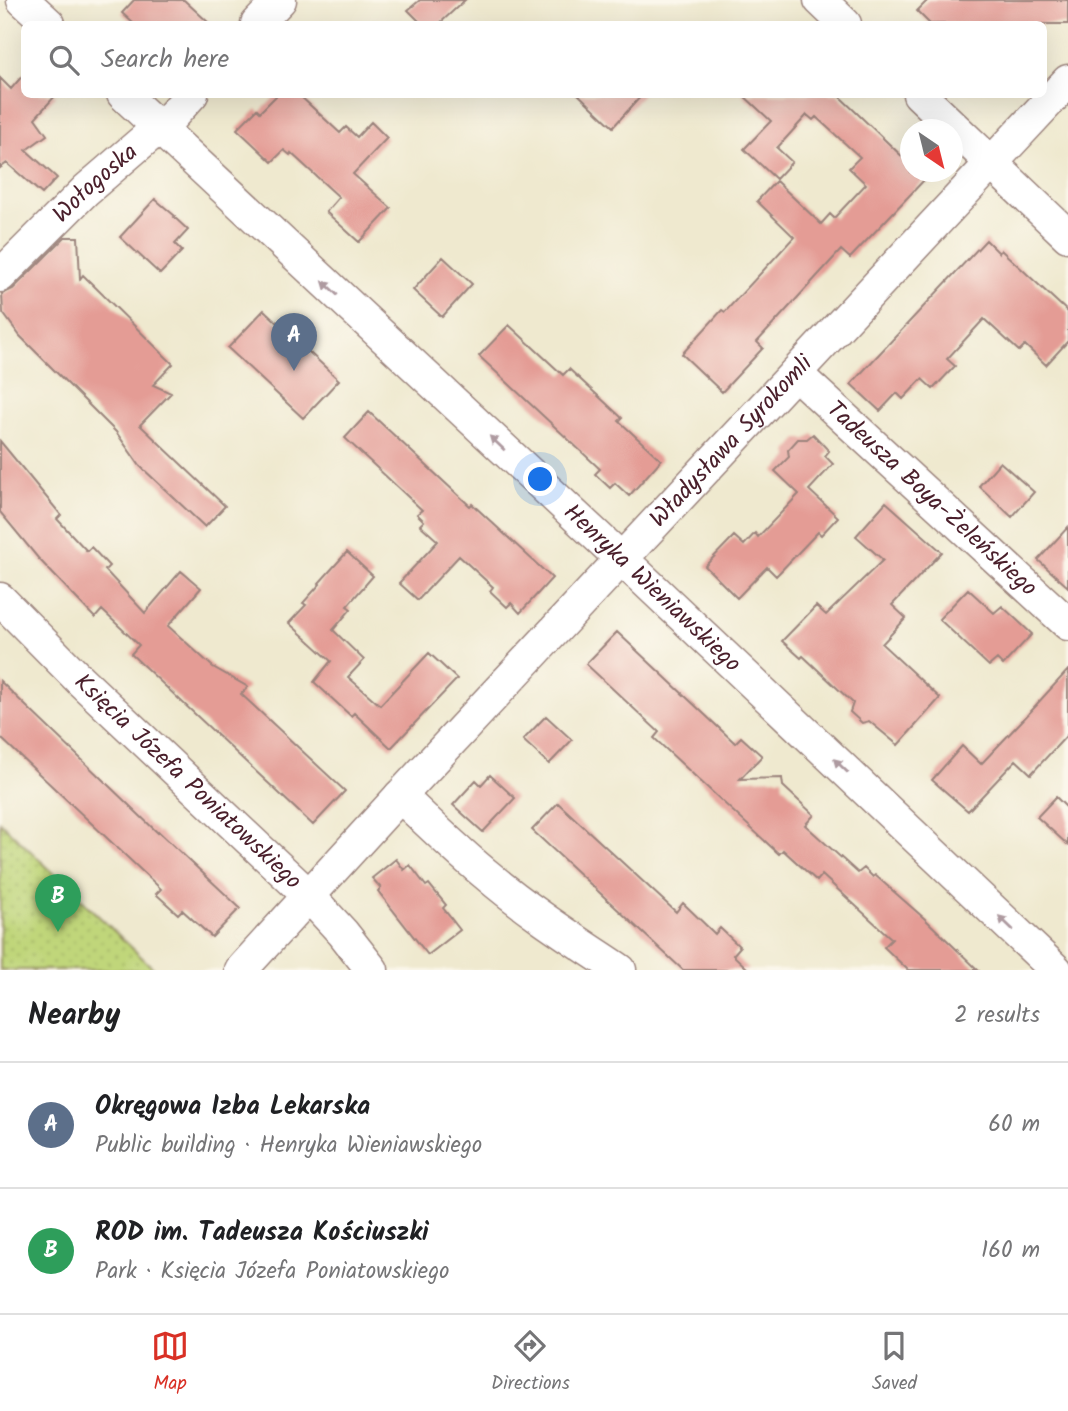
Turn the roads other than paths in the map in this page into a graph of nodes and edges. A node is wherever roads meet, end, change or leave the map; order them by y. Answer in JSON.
{"nodes":[{"id":1,"x":23,"y":0,"type":"edge"},
{"id":2,"x":280,"y":0,"type":"edge"},
{"id":3,"x":820,"y":0,"type":"edge"},
{"id":4,"x":46,"y":21,"type":"edge"},
{"id":5,"x":260,"y":21,"type":"edge"},
{"id":6,"x":842,"y":21,"type":"edge"},
{"id":7,"x":1068,"y":81,"type":"edge"},
{"id":8,"x":127,"y":98,"type":"edge"},
{"id":9,"x":188,"y":98,"type":"edge"},
{"id":10,"x":923,"y":98,"type":"edge"},
{"id":11,"x":158,"y":128,"type":"junction"},
{"id":12,"x":991,"y":163,"type":"junction"},
{"id":13,"x":1068,"y":236,"type":"edge"},
{"id":14,"x":0,"y":276,"type":"edge"},
{"id":15,"x":795,"y":373,"type":"junction"},
{"id":16,"x":622,"y":559,"type":"junction"},
{"id":17,"x":0,"y":599,"type":"edge"},
{"id":18,"x":1068,"y":624,"type":"edge"},
{"id":19,"x":400,"y":796,"type":"junction"},
{"id":20,"x":308,"y":895,"type":"junction"},
{"id":21,"x":241,"y":970,"type":"edge"},
{"id":22,"x":372,"y":970,"type":"edge"},
{"id":23,"x":620,"y":970,"type":"edge"},
{"id":24,"x":1056,"y":970,"type":"edge"}],
"edges":[{"from":1,"to":4,"type":"street"},
{"from":2,"to":5,"type":"street"},
{"from":3,"to":6,"type":"street"},
{"from":7,"to":12,"type":"street","name":"Władysława Syrokomli"},
{"from":8,"to":11,"type":"street","name":"Henryka Wieniawskiego"},
{"from":9,"to":11,"type":"street","name":"Wołogoska"},
{"from":10,"to":12,"type":"street"},
{"from":11,"to":14,"type":"street","name":"Wołogoska"},
{"from":16,"to":11,"type":"street","name":"Henryka Wieniawskiego","one_way":true},
{"from":12,"to":13,"type":"street"},
{"from":12,"to":15,"type":"street","name":"Władysława Syrokomli"},
{"from":15,"to":16,"type":"street","name":"Władysława Syrokomli"},
{"from":15,"to":18,"type":"street","name":"Tadeusza Boya-Żeleńskiego"},
{"from":16,"to":19,"type":"street","name":"Władysława Syrokomli"},
{"from":24,"to":16,"type":"street","name":"Henryka Wieniawskiego","one_way":true},
{"from":17,"to":20,"type":"street","name":"Księcia Józefa Poniatowskiego"},
{"from":19,"to":20,"type":"street","name":"Władysława Syrokomli"},
{"from":19,"to":23,"type":"street"},
{"from":20,"to":21,"type":"street","name":"Władysława Syrokomli"},
{"from":20,"to":22,"type":"street","name":"Księcia Józefa Poniatowskiego"}]}
